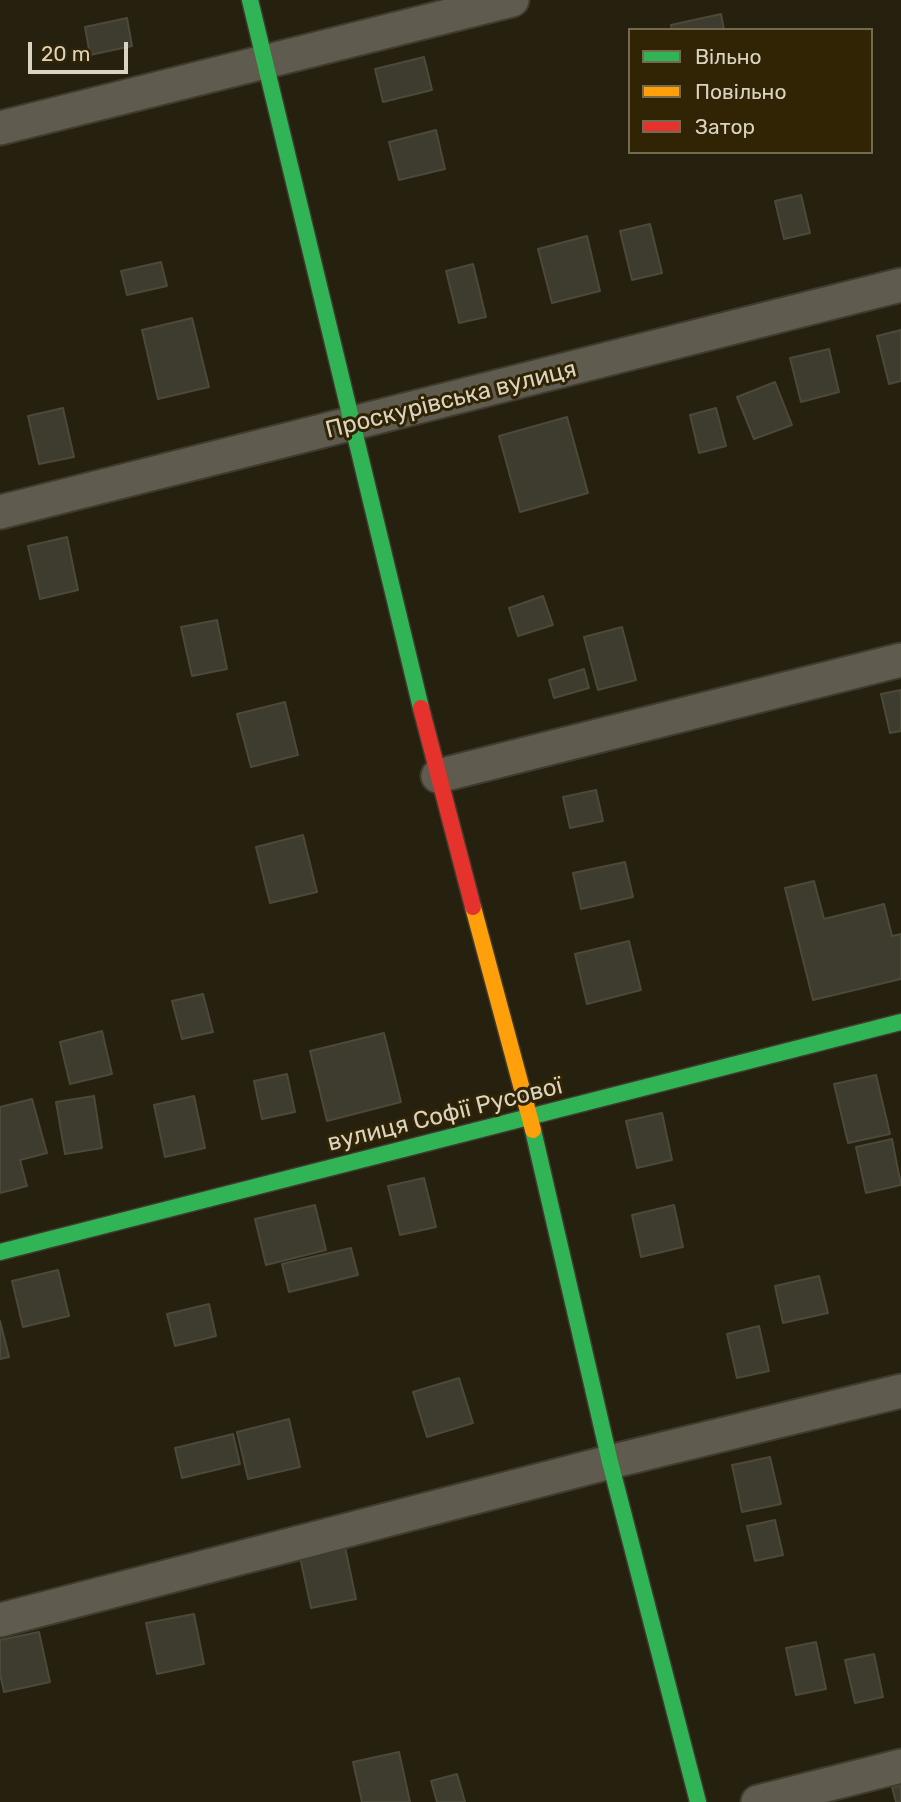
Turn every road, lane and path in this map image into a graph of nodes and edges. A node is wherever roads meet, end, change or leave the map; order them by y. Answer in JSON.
{"nodes":[{"id":1,"x":250,"y":0,"type":"edge"},
{"id":2,"x":512,"y":0,"type":"edge"},
{"id":3,"x":264,"y":62,"type":"junction"},
{"id":4,"x":0,"y":128,"type":"edge"},
{"id":5,"x":901,"y":285,"type":"edge"},
{"id":6,"x":355,"y":424,"type":"junction"},
{"id":7,"x":0,"y":512,"type":"edge"},
{"id":8,"x":901,"y":660,"type":"edge"},
{"id":9,"x":438,"y":776,"type":"junction"},
{"id":10,"x":901,"y":1022,"type":"edge"},
{"id":11,"x":530,"y":1117,"type":"junction"},
{"id":12,"x":0,"y":1252,"type":"edge"},
{"id":13,"x":901,"y":1391,"type":"edge"},
{"id":14,"x":610,"y":1462,"type":"junction"},
{"id":15,"x":0,"y":1620,"type":"edge"},
{"id":16,"x":901,"y":1766,"type":"edge"},
{"id":17,"x":698,"y":1802,"type":"edge"},
{"id":18,"x":758,"y":1802,"type":"edge"}],
"edges":[{"from":1,"to":3,"type":"street"},
{"from":2,"to":3,"type":"street"},
{"from":3,"to":4,"type":"street"},
{"from":3,"to":6,"type":"street"},
{"from":5,"to":6,"type":"street","name":"Проскурівська вулиця"},
{"from":6,"to":7,"type":"street","name":"Проскурівська вулиця"},
{"from":6,"to":9,"type":"street"},
{"from":8,"to":9,"type":"street"},
{"from":9,"to":11,"type":"street"},
{"from":10,"to":11,"type":"street","name":"вулиця Софії Русової"},
{"from":11,"to":12,"type":"street","name":"вулиця Софії Русової"},
{"from":11,"to":14,"type":"street"},
{"from":13,"to":14,"type":"street"},
{"from":14,"to":15,"type":"street"},
{"from":14,"to":17,"type":"street"},
{"from":16,"to":18,"type":"street"}]}
